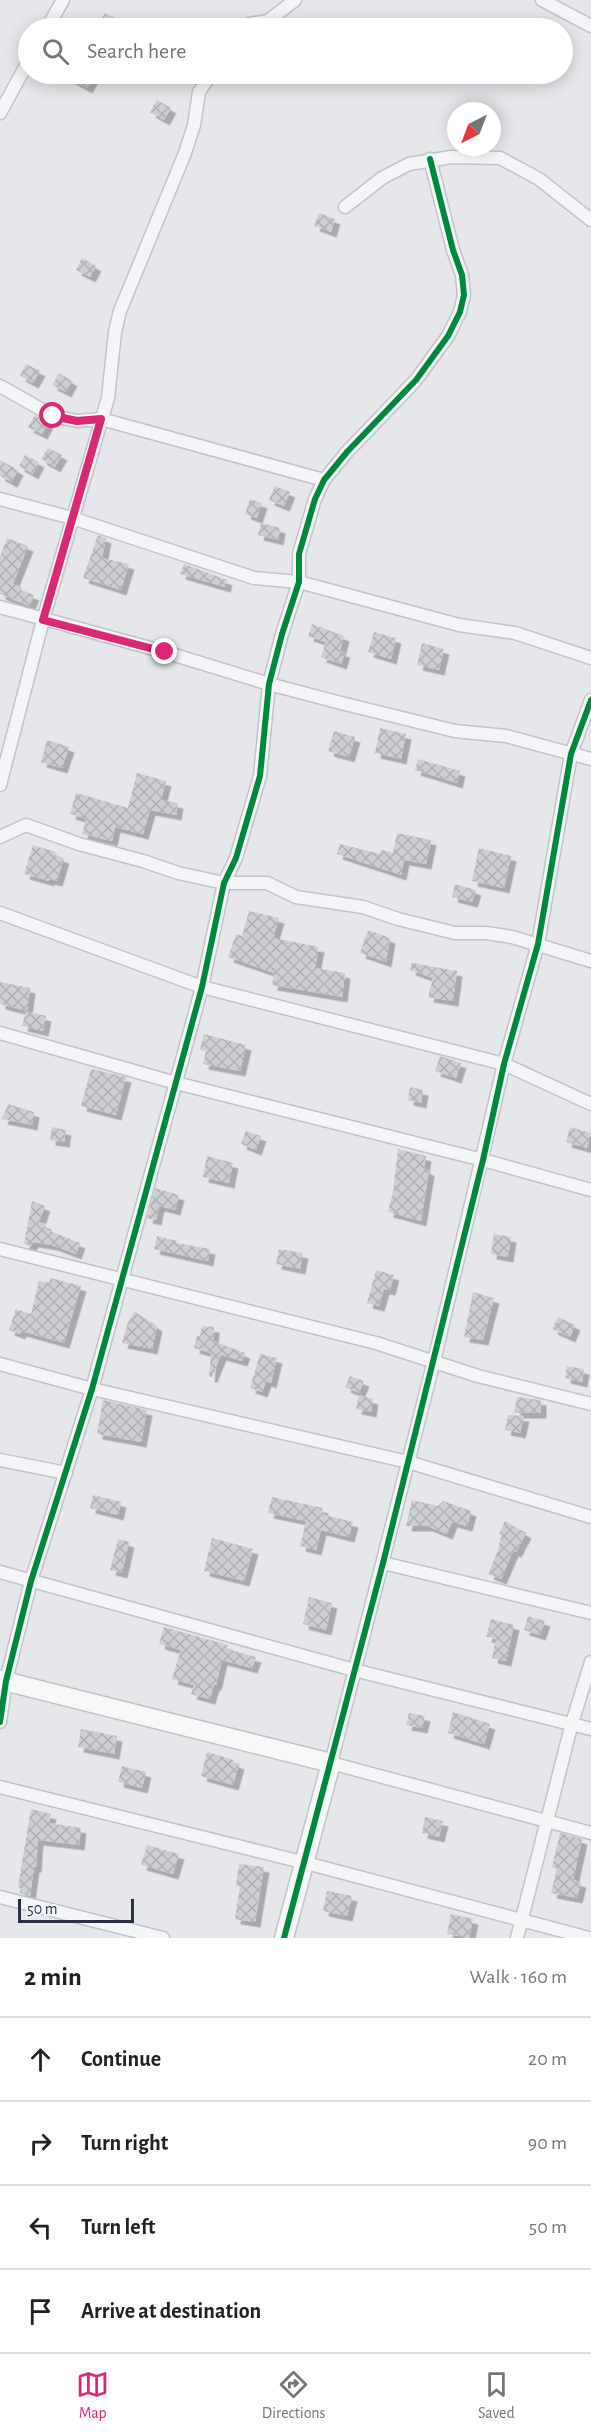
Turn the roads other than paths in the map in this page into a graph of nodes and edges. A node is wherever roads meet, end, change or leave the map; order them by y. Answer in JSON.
{"nodes":[{"id":1,"x":63,"y":0,"type":"edge"},
{"id":2,"x":296,"y":0,"type":"edge"},
{"id":3,"x":542,"y":0,"type":"edge"},
{"id":4,"x":53,"y":18,"type":"edge"},
{"id":5,"x":272,"y":18,"type":"edge"},
{"id":6,"x":591,"y":26,"type":"edge"},
{"id":7,"x":18,"y":80,"type":"edge"},
{"id":8,"x":204,"y":84,"type":"edge"},
{"id":9,"x":0,"y":113,"type":"edge"},
{"id":10,"x":430,"y":159,"type":"junction"},
{"id":11,"x":345,"y":207,"type":"dead end"},
{"id":12,"x":591,"y":220,"type":"edge"},
{"id":13,"x":0,"y":386,"type":"edge"},
{"id":14,"x":101,"y":419,"type":"junction"},
{"id":15,"x":324,"y":480,"type":"junction"},
{"id":16,"x":0,"y":499,"type":"edge"},
{"id":17,"x":72,"y":518,"type":"junction"},
{"id":18,"x":298,"y":582,"type":"junction"},
{"id":19,"x":0,"y":608,"type":"edge"},
{"id":20,"x":43,"y":620,"type":"junction"},
{"id":21,"x":591,"y":658,"type":"edge"},
{"id":22,"x":269,"y":684,"type":"junction"},
{"id":23,"x":591,"y":700,"type":"edge"},
{"id":24,"x":588,"y":716,"type":"edge"},
{"id":25,"x":571,"y":754,"type":"junction"},
{"id":26,"x":591,"y":759,"type":"edge"},
{"id":27,"x":0,"y":785,"type":"edge"},
{"id":28,"x":0,"y":837,"type":"edge"},
{"id":29,"x":224,"y":883,"type":"junction"},
{"id":30,"x":0,"y":912,"type":"edge"},
{"id":31,"x":538,"y":944,"type":"junction"},
{"id":32,"x":591,"y":961,"type":"edge"},
{"id":33,"x":202,"y":987,"type":"junction"},
{"id":34,"x":0,"y":1034,"type":"edge"},
{"id":35,"x":504,"y":1064,"type":"junction"},
{"id":36,"x":176,"y":1083,"type":"junction"},
{"id":37,"x":591,"y":1104,"type":"edge"},
{"id":38,"x":483,"y":1160,"type":"junction"},
{"id":39,"x":591,"y":1190,"type":"edge"},
{"id":40,"x":0,"y":1249,"type":"edge"},
{"id":41,"x":121,"y":1280,"type":"junction"},
{"id":42,"x":434,"y":1361,"type":"junction"},
{"id":43,"x":0,"y":1364,"type":"edge"},
{"id":44,"x":92,"y":1389,"type":"junction"},
{"id":45,"x":591,"y":1404,"type":"edge"},
{"id":46,"x":0,"y":1460,"type":"edge"},
{"id":47,"x":408,"y":1462,"type":"junction"},
{"id":48,"x":66,"y":1473,"type":"junction"},
{"id":49,"x":591,"y":1517,"type":"edge"},
{"id":50,"x":383,"y":1563,"type":"junction"},
{"id":51,"x":0,"y":1572,"type":"edge"},
{"id":52,"x":31,"y":1581,"type":"junction"},
{"id":53,"x":591,"y":1613,"type":"edge"},
{"id":54,"x":591,"y":1662,"type":"edge"},
{"id":55,"x":354,"y":1670,"type":"junction"},
{"id":56,"x":3,"y":1680,"type":"edge"},
{"id":57,"x":0,"y":1722,"type":"edge"},
{"id":58,"x":573,"y":1724,"type":"junction"},
{"id":59,"x":591,"y":1729,"type":"edge"},
{"id":60,"x":331,"y":1763,"type":"junction"},
{"id":61,"x":0,"y":1787,"type":"edge"},
{"id":62,"x":547,"y":1821,"type":"junction"},
{"id":63,"x":591,"y":1833,"type":"edge"},
{"id":64,"x":306,"y":1863,"type":"junction"},
{"id":65,"x":0,"y":1897,"type":"edge"},
{"id":66,"x":523,"y":1920,"type":"junction"},
{"id":67,"x":163,"y":1938,"type":"edge"},
{"id":68,"x":284,"y":1938,"type":"edge"},
{"id":69,"x":518,"y":1938,"type":"edge"},
{"id":70,"x":589,"y":1938,"type":"edge"}],
"edges":[{"from":1,"to":4,"type":"street"},
{"from":2,"to":5,"type":"street"},
{"from":3,"to":6,"type":"street"},
{"from":7,"to":9,"type":"street"},
{"from":8,"to":14,"type":"street"},
{"from":10,"to":11,"type":"street"},
{"from":10,"to":12,"type":"street"},
{"from":10,"to":15,"type":"street"},
{"from":13,"to":14,"type":"street"},
{"from":14,"to":15,"type":"street"},
{"from":14,"to":17,"type":"street"},
{"from":15,"to":18,"type":"street"},
{"from":16,"to":17,"type":"street"},
{"from":17,"to":18,"type":"street"},
{"from":17,"to":20,"type":"street"},
{"from":18,"to":21,"type":"street"},
{"from":18,"to":22,"type":"street"},
{"from":19,"to":20,"type":"street"},
{"from":20,"to":22,"type":"street"},
{"from":20,"to":27,"type":"street"},
{"from":22,"to":25,"type":"street"},
{"from":22,"to":29,"type":"street"},
{"from":23,"to":24,"type":"street"},
{"from":24,"to":25,"type":"street"},
{"from":25,"to":26,"type":"street"},
{"from":25,"to":31,"type":"street"},
{"from":28,"to":29,"type":"street"},
{"from":29,"to":31,"type":"street"},
{"from":29,"to":33,"type":"street"},
{"from":30,"to":33,"type":"street"},
{"from":31,"to":32,"type":"street"},
{"from":31,"to":35,"type":"street"},
{"from":33,"to":35,"type":"street"},
{"from":33,"to":36,"type":"street"},
{"from":34,"to":36,"type":"street"},
{"from":35,"to":37,"type":"street"},
{"from":35,"to":38,"type":"street"},
{"from":36,"to":38,"type":"street"},
{"from":36,"to":41,"type":"street"},
{"from":38,"to":39,"type":"street"},
{"from":38,"to":42,"type":"street"},
{"from":40,"to":41,"type":"street"},
{"from":41,"to":42,"type":"street"},
{"from":41,"to":44,"type":"street"},
{"from":42,"to":45,"type":"street"},
{"from":42,"to":47,"type":"street"},
{"from":43,"to":44,"type":"street"},
{"from":44,"to":47,"type":"street"},
{"from":44,"to":48,"type":"street"},
{"from":46,"to":48,"type":"street"},
{"from":47,"to":49,"type":"street"},
{"from":47,"to":50,"type":"street"},
{"from":48,"to":52,"type":"street"},
{"from":50,"to":53,"type":"street"},
{"from":50,"to":55,"type":"street"},
{"from":51,"to":52,"type":"street"},
{"from":52,"to":55,"type":"street"},
{"from":52,"to":56,"type":"street"},
{"from":54,"to":58,"type":"street"},
{"from":55,"to":58,"type":"street"},
{"from":55,"to":60,"type":"street"},
{"from":56,"to":57,"type":"street"},
{"from":56,"to":60,"type":"street"},
{"from":58,"to":59,"type":"street"},
{"from":58,"to":62,"type":"street"},
{"from":60,"to":62,"type":"street"},
{"from":60,"to":64,"type":"street"},
{"from":61,"to":64,"type":"street"},
{"from":62,"to":63,"type":"street"},
{"from":62,"to":66,"type":"street"},
{"from":64,"to":66,"type":"street"},
{"from":64,"to":68,"type":"street"},
{"from":65,"to":67,"type":"street"},
{"from":66,"to":69,"type":"street"},
{"from":66,"to":70,"type":"street"}]}
